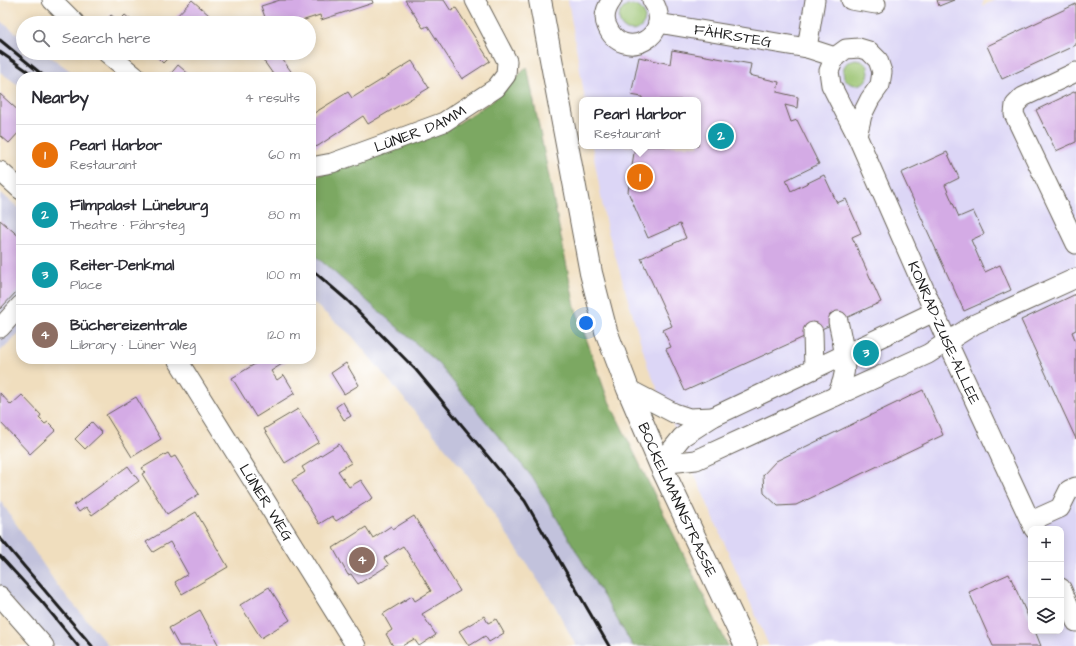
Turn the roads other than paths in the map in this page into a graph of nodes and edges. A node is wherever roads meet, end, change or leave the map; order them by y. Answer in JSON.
{"nodes":[{"id":1,"x":52,"y":0,"type":"edge"},
{"id":2,"x":475,"y":0,"type":"edge"},
{"id":3,"x":540,"y":0,"type":"edge"},
{"id":4,"x":612,"y":0,"type":"edge"},
{"id":5,"x":652,"y":0,"type":"edge"},
{"id":6,"x":814,"y":0,"type":"edge"},
{"id":7,"x":851,"y":0,"type":"edge"},
{"id":8,"x":876,"y":4,"type":"dead end"},
{"id":9,"x":68,"y":16,"type":"edge"},
{"id":10,"x":658,"y":23,"type":"junction"},
{"id":11,"x":807,"y":48,"type":"junction"},
{"id":12,"x":835,"y":57,"type":"junction"},
{"id":13,"x":115,"y":60,"type":"edge"},
{"id":14,"x":130,"y":72,"type":"edge"},
{"id":15,"x":1076,"y":72,"type":"edge"},
{"id":16,"x":857,"y":136,"type":"junction"},
{"id":17,"x":316,"y":166,"type":"edge"},
{"id":18,"x":1076,"y":244,"type":"edge"},
{"id":19,"x":1076,"y":278,"type":"edge"},
{"id":20,"x":16,"y":310,"type":"edge"},
{"id":21,"x":934,"y":312,"type":"junction"},
{"id":22,"x":838,"y":321,"type":"dead end"},
{"id":23,"x":0,"y":328,"type":"edge"},
{"id":24,"x":814,"y":332,"type":"dead end"},
{"id":25,"x":948,"y":341,"type":"junction"},
{"id":26,"x":845,"y":354,"type":"junction"},
{"id":27,"x":180,"y":364,"type":"edge"},
{"id":28,"x":814,"y":369,"type":"junction"},
{"id":29,"x":628,"y":389,"type":"junction"},
{"id":30,"x":836,"y":396,"type":"junction"},
{"id":31,"x":713,"y":417,"type":"junction"},
{"id":32,"x":660,"y":464,"type":"junction"},
{"id":33,"x":1076,"y":487,"type":"edge"},
{"id":34,"x":1033,"y":525,"type":"edge"},
{"id":35,"x":1064,"y":595,"type":"edge"},
{"id":36,"x":0,"y":596,"type":"edge"},
{"id":37,"x":1076,"y":622,"type":"edge"},
{"id":38,"x":44,"y":646,"type":"edge"},
{"id":39,"x":356,"y":646,"type":"edge"},
{"id":40,"x":746,"y":646,"type":"edge"}],
"edges":[{"from":1,"to":9,"type":"street"},
{"from":2,"to":17,"type":"street","name":"LÜNER DAMM"},
{"from":3,"to":29,"type":"main road","name":"BOCKELMANNSTRASSE"},
{"from":4,"to":10,"type":"street"},
{"from":5,"to":10,"type":"street"},
{"from":6,"to":11,"type":"street"},
{"from":7,"to":8,"type":"street"},
{"from":10,"to":11,"type":"street","name":"FÄHRSTEG"},
{"from":11,"to":12,"type":"street","name":"FÄHRSTEG"},
{"from":12,"to":16,"type":"street","name":"KONRAD-ZUSE-ALLEE"},
{"from":12,"to":16,"type":"street"},
{"from":13,"to":14,"type":"street"},
{"from":15,"to":18,"type":"street"},
{"from":16,"to":21,"type":"street","name":"KONRAD-ZUSE-ALLEE"},
{"from":19,"to":25,"type":"street"},
{"from":20,"to":23,"type":"street"},
{"from":21,"to":25,"type":"street","name":"KONRAD-ZUSE-ALLEE"},
{"from":21,"to":26,"type":"street"},
{"from":22,"to":26,"type":"street"},
{"from":24,"to":28,"type":"street"},
{"from":25,"to":30,"type":"street"},
{"from":25,"to":34,"type":"street","name":"KONRAD-ZUSE-ALLEE"},
{"from":26,"to":28,"type":"street"},
{"from":26,"to":30,"type":"street"},
{"from":27,"to":39,"type":"street","name":"LÜNER WEG"},
{"from":28,"to":31,"type":"street"},
{"from":29,"to":31,"type":"street"},
{"from":29,"to":32,"type":"main road","name":"BOCKELMANNSTRASSE"},
{"from":30,"to":32,"type":"street"},
{"from":31,"to":32,"type":"street"},
{"from":32,"to":40,"type":"main road","name":"BOCKELMANNSTRASSE"},
{"from":33,"to":34,"type":"street"},
{"from":35,"to":37,"type":"street"},
{"from":36,"to":38,"type":"street"}]}
